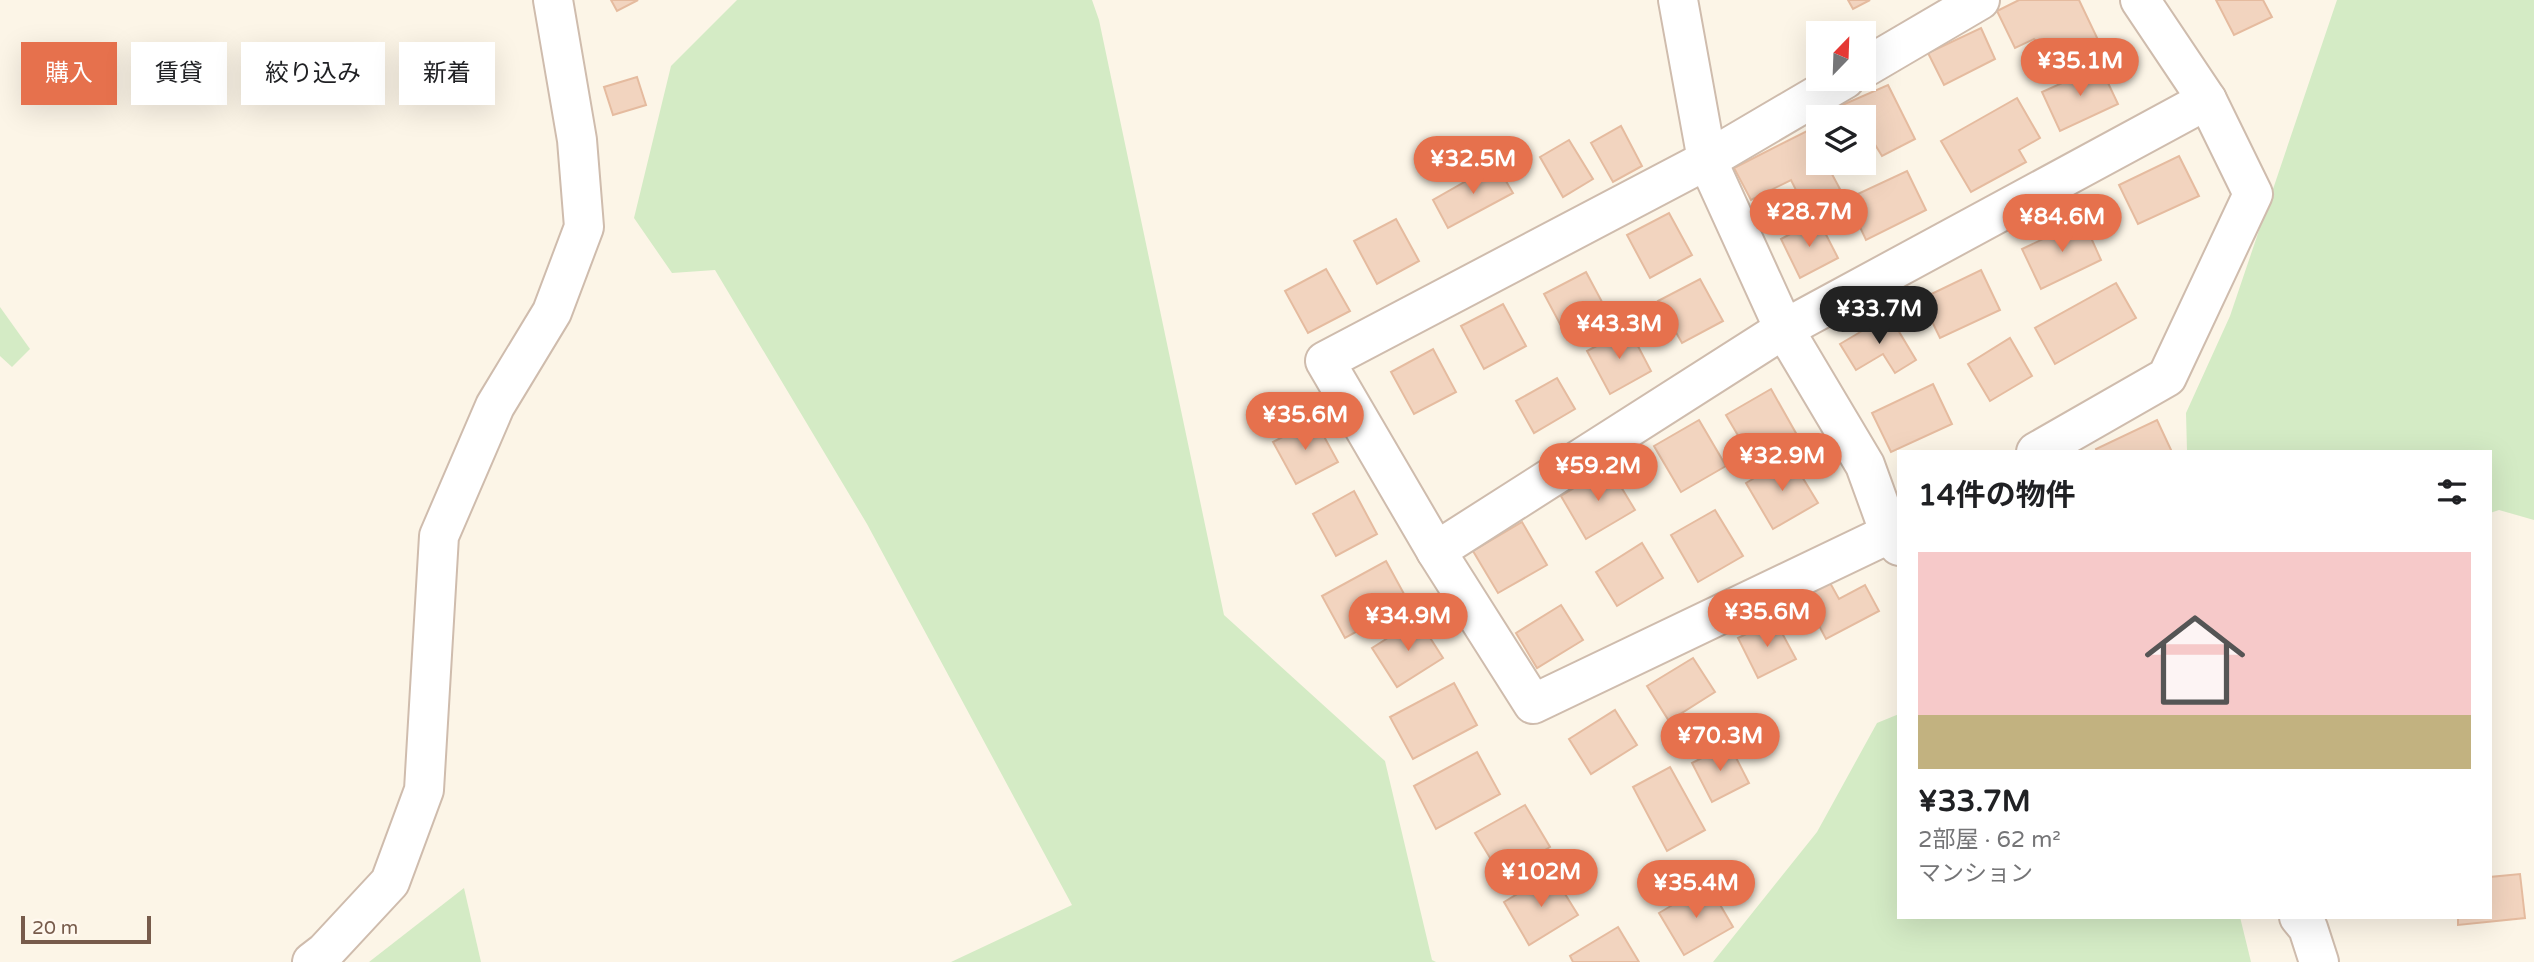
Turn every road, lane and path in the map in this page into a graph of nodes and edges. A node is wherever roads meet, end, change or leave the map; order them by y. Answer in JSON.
{"nodes":[{"id":1,"x":553,"y":0,"type":"edge"},
{"id":2,"x":1678,"y":0,"type":"edge"},
{"id":3,"x":1980,"y":0,"type":"edge"},
{"id":4,"x":2140,"y":0,"type":"edge"},
{"id":5,"x":1876,"y":61,"type":"edge"},
{"id":6,"x":1825,"y":91,"type":"edge"},
{"id":7,"x":2207,"y":100,"type":"junction"},
{"id":8,"x":1707,"y":160,"type":"junction"},
{"id":9,"x":1784,"y":329,"type":"junction"},
{"id":10,"x":2039,"y":450,"type":"edge"},
{"id":11,"x":1896,"y":536,"type":"edge"},
{"id":12,"x":1436,"y":551,"type":"junction"},
{"id":13,"x":2301,"y":919,"type":"edge"},
{"id":14,"x":312,"y":962,"type":"edge"},
{"id":15,"x":2319,"y":962,"type":"edge"}],
"edges":[{"from":1,"to":14,"type":"street"},
{"from":2,"to":8,"type":"street"},
{"from":3,"to":5,"type":"street"},
{"from":4,"to":7,"type":"street"},
{"from":6,"to":8,"type":"street"},
{"from":7,"to":9,"type":"street"},
{"from":7,"to":10,"type":"street"},
{"from":8,"to":9,"type":"street"},
{"from":8,"to":12,"type":"street"},
{"from":9,"to":11,"type":"street"},
{"from":9,"to":12,"type":"street"},
{"from":11,"to":12,"type":"street"},
{"from":13,"to":15,"type":"street"}]}
